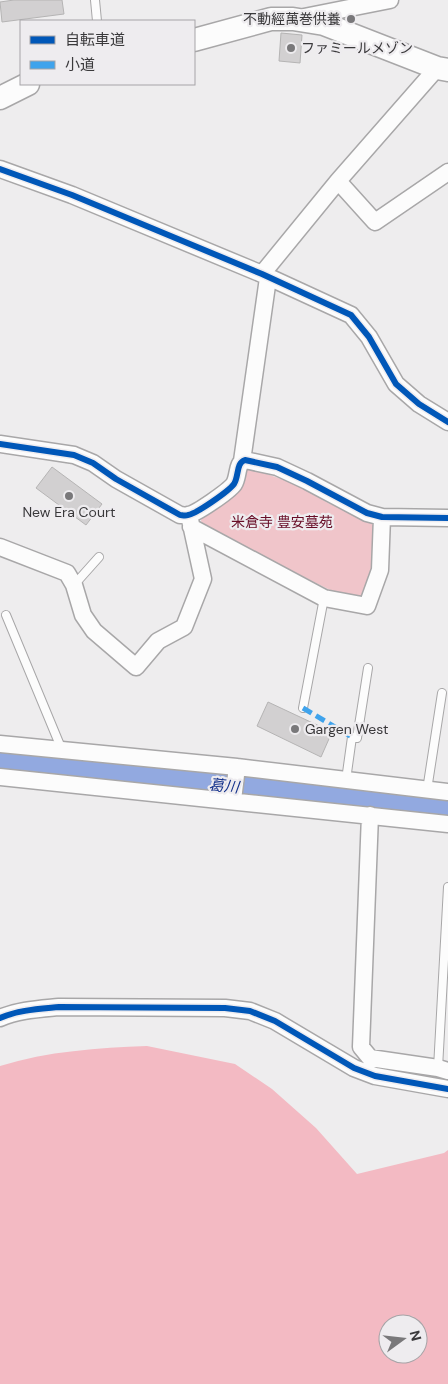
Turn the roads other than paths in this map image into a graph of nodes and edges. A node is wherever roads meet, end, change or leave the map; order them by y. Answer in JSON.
{"nodes":[{"id":1,"x":95,"y":0,"type":"edge"},
{"id":2,"x":390,"y":0,"type":"edge"},
{"id":3,"x":294,"y":19,"type":"junction"},
{"id":4,"x":97,"y":20,"type":"edge"},
{"id":5,"x":195,"y":40,"type":"edge"},
{"id":6,"x":442,"y":69,"type":"edge"},
{"id":7,"x":26,"y":85,"type":"edge"},
{"id":8,"x":0,"y":98,"type":"edge"},
{"id":9,"x":0,"y":169,"type":"edge"},
{"id":10,"x":448,"y":172,"type":"edge"},
{"id":11,"x":338,"y":181,"type":"junction"},
{"id":12,"x":265,"y":276,"type":"junction"},
{"id":13,"x":448,"y":422,"type":"edge"},
{"id":14,"x":0,"y":444,"type":"edge"},
{"id":15,"x":242,"y":461,"type":"junction"},
{"id":16,"x":382,"y":517,"type":"junction"},
{"id":17,"x":448,"y":518,"type":"edge"},
{"id":18,"x":190,"y":521,"type":"junction"},
{"id":19,"x":0,"y":547,"type":"edge"},
{"id":20,"x":99,"y":557,"type":"dead end"},
{"id":21,"x":74,"y":584,"type":"junction"},
{"id":22,"x":324,"y":598,"type":"junction"},
{"id":23,"x":6,"y":615,"type":"dead end"},
{"id":24,"x":368,"y":668,"type":"dead end"},
{"id":25,"x":442,"y":693,"type":"dead end"},
{"id":26,"x":303,"y":708,"type":"dead end"},
{"id":27,"x":0,"y":744,"type":"edge"},
{"id":28,"x":62,"y":752,"type":"junction"},
{"id":29,"x":237,"y":768,"type":"junction"},
{"id":30,"x":0,"y":777,"type":"edge"},
{"id":31,"x":346,"y":780,"type":"junction"},
{"id":32,"x":428,"y":790,"type":"junction"},
{"id":33,"x":448,"y":792,"type":"edge"},
{"id":34,"x":233,"y":800,"type":"junction"},
{"id":35,"x":370,"y":815,"type":"junction"},
{"id":36,"x":448,"y":824,"type":"edge"},
{"id":37,"x":448,"y":887,"type":"edge"},
{"id":38,"x":0,"y":1018,"type":"edge"},
{"id":39,"x":443,"y":1070,"type":"edge"},
{"id":40,"x":448,"y":1089,"type":"edge"}],
"edges":[{"from":1,"to":4,"type":"lane"},
{"from":2,"to":3,"type":"street"},
{"from":3,"to":5,"type":"street"},
{"from":3,"to":6,"type":"street"},
{"from":6,"to":11,"type":"street"},
{"from":7,"to":8,"type":"street"},
{"from":9,"to":12,"type":"street"},
{"from":10,"to":11,"type":"street"},
{"from":11,"to":12,"type":"street"},
{"from":12,"to":13,"type":"street"},
{"from":12,"to":15,"type":"street"},
{"from":14,"to":18,"type":"street"},
{"from":15,"to":16,"type":"street"},
{"from":15,"to":18,"type":"street"},
{"from":16,"to":17,"type":"street"},
{"from":16,"to":22,"type":"street"},
{"from":18,"to":21,"type":"street"},
{"from":18,"to":22,"type":"street"},
{"from":19,"to":21,"type":"street"},
{"from":20,"to":21,"type":"lane"},
{"from":22,"to":26,"type":"lane"},
{"from":23,"to":28,"type":"lane"},
{"from":24,"to":31,"type":"lane"},
{"from":25,"to":32,"type":"lane"},
{"from":27,"to":28,"type":"street"},
{"from":28,"to":29,"type":"street"},
{"from":29,"to":31,"type":"street"},
{"from":29,"to":34,"type":"street"},
{"from":30,"to":34,"type":"street"},
{"from":31,"to":32,"type":"street"},
{"from":32,"to":33,"type":"street"},
{"from":34,"to":35,"type":"street"},
{"from":35,"to":36,"type":"street"},
{"from":35,"to":39,"type":"street"},
{"from":37,"to":39,"type":"lane"},
{"from":38,"to":40,"type":"street"}]}
